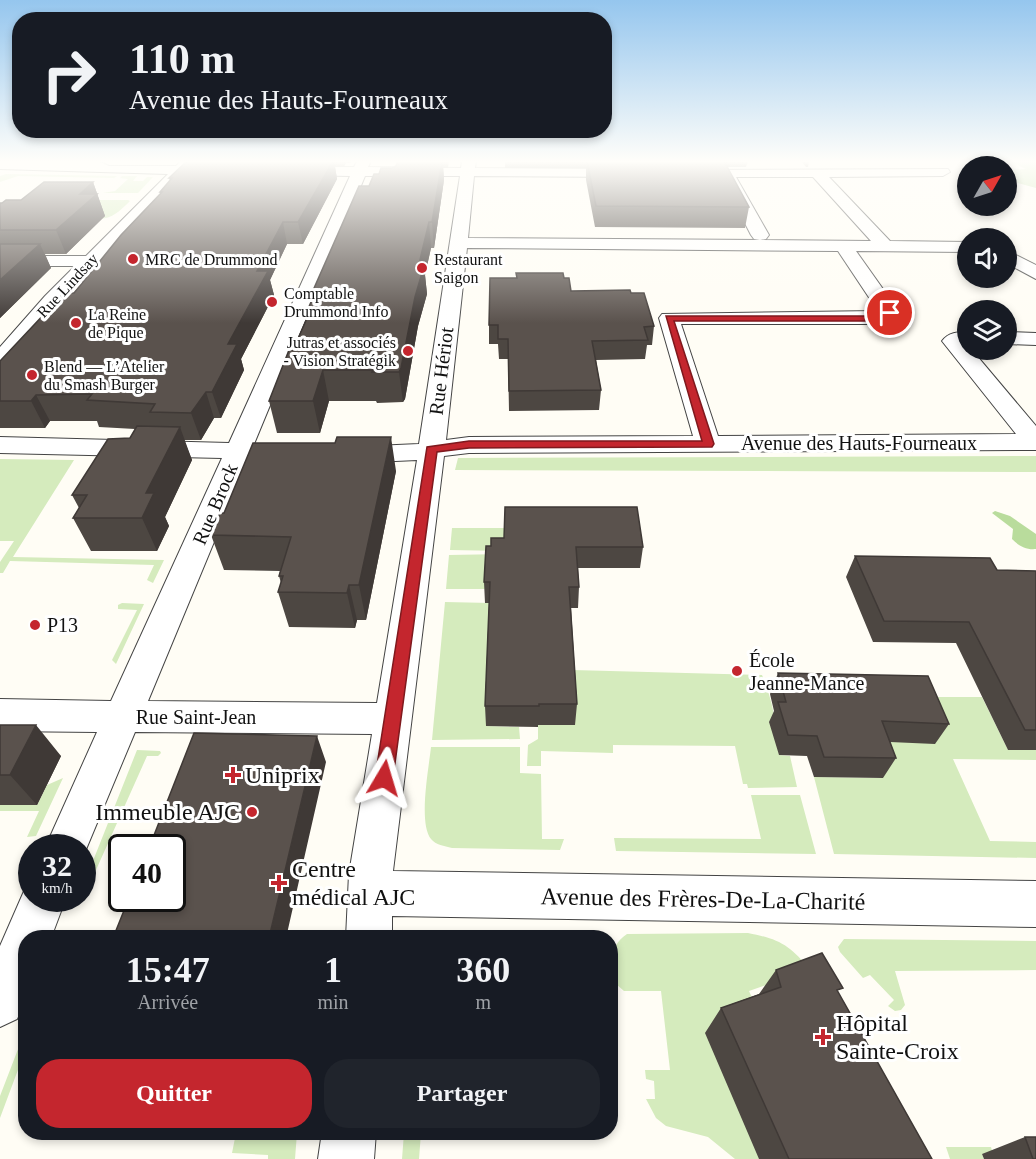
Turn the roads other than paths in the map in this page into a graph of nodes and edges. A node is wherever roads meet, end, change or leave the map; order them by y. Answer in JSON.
{"nodes":[{"id":1,"x":135,"y":215,"type":"edge"},
{"id":2,"x":341,"y":215,"type":"edge"},
{"id":3,"x":461,"y":215,"type":"edge"},
{"id":4,"x":749,"y":215,"type":"edge"},
{"id":5,"x":857,"y":215,"type":"edge"},
{"id":6,"x":760,"y":235,"type":"dead end"},
{"id":7,"x":457,"y":243,"type":"junction"},
{"id":8,"x":843,"y":246,"type":"junction"},
{"id":9,"x":886,"y":247,"type":"junction"},
{"id":10,"x":957,"y":247,"type":"edge"},
{"id":11,"x":0,"y":261,"type":"edge"},
{"id":12,"x":89,"y":261,"type":"junction"},
{"id":13,"x":1017,"y":262,"type":"edge"},
{"id":14,"x":1036,"y":273,"type":"edge"},
{"id":15,"x":1017,"y":338,"type":"edge"},
{"id":16,"x":1036,"y":339,"type":"edge"},
{"id":17,"x":969,"y":360,"type":"edge"},
{"id":18,"x":0,"y":361,"type":"edge"},
{"id":19,"x":1036,"y":442,"type":"edge"},
{"id":20,"x":708,"y":444,"type":"junction"},
{"id":21,"x":0,"y":445,"type":"edge"},
{"id":22,"x":431,"y":450,"type":"junction"},
{"id":23,"x":238,"y":452,"type":"junction"},
{"id":24,"x":0,"y":716,"type":"edge"},
{"id":25,"x":122,"y":717,"type":"junction"},
{"id":26,"x":392,"y":719,"type":"junction"},
{"id":27,"x":72,"y":834,"type":"edge"},
{"id":28,"x":369,"y":893,"type":"junction"},
{"id":29,"x":1036,"y":904,"type":"edge"},
{"id":30,"x":38,"y":912,"type":"edge"},
{"id":31,"x":31,"y":930,"type":"edge"},
{"id":32,"x":369,"y":930,"type":"edge"},
{"id":33,"x":18,"y":960,"type":"edge"},
{"id":34,"x":0,"y":1002,"type":"edge"},
{"id":35,"x":348,"y":1140,"type":"edge"},
{"id":36,"x":346,"y":1159,"type":"edge"}],
"edges":[{"from":1,"to":12,"type":"street","name":"Rue Lindsay"},
{"from":2,"to":23,"type":"street","name":"Rue Brock"},
{"from":3,"to":7,"type":"street","name":"Rue Hériot"},
{"from":4,"to":6,"type":"street"},
{"from":5,"to":9,"type":"street"},
{"from":7,"to":8,"type":"street"},
{"from":7,"to":22,"type":"street","name":"Rue Hériot"},
{"from":8,"to":9,"type":"street"},
{"from":8,"to":20,"type":"street"},
{"from":9,"to":10,"type":"street"},
{"from":11,"to":12,"type":"street"},
{"from":12,"to":18,"type":"street","name":"Rue Lindsay"},
{"from":13,"to":14,"type":"street"},
{"from":15,"to":16,"type":"street"},
{"from":17,"to":19,"type":"street"},
{"from":19,"to":20,"type":"street","name":"Avenue des Hauts-Fourneaux"},
{"from":20,"to":22,"type":"street","name":"Avenue des Hauts-Fourneaux"},
{"from":21,"to":23,"type":"street","name":"Avenue des Hauts-Fourneaux"},
{"from":22,"to":23,"type":"street","name":"Avenue des Hauts-Fourneaux"},
{"from":22,"to":26,"type":"street","name":"Rue Hériot"},
{"from":23,"to":25,"type":"street","name":"Rue Brock"},
{"from":24,"to":25,"type":"street","name":"Rue Saint-Jean"},
{"from":25,"to":26,"type":"street","name":"Rue Saint-Jean"},
{"from":25,"to":27,"type":"street","name":"Rue Brock"},
{"from":26,"to":28,"type":"street","name":"Rue Hériot"},
{"from":28,"to":29,"type":"street","name":"Avenue des Frères-De-La-Charité"},
{"from":28,"to":32,"type":"street","name":"Rue Hériot"},
{"from":30,"to":31,"type":"street"},
{"from":33,"to":34,"type":"street"},
{"from":35,"to":36,"type":"street"}]}
